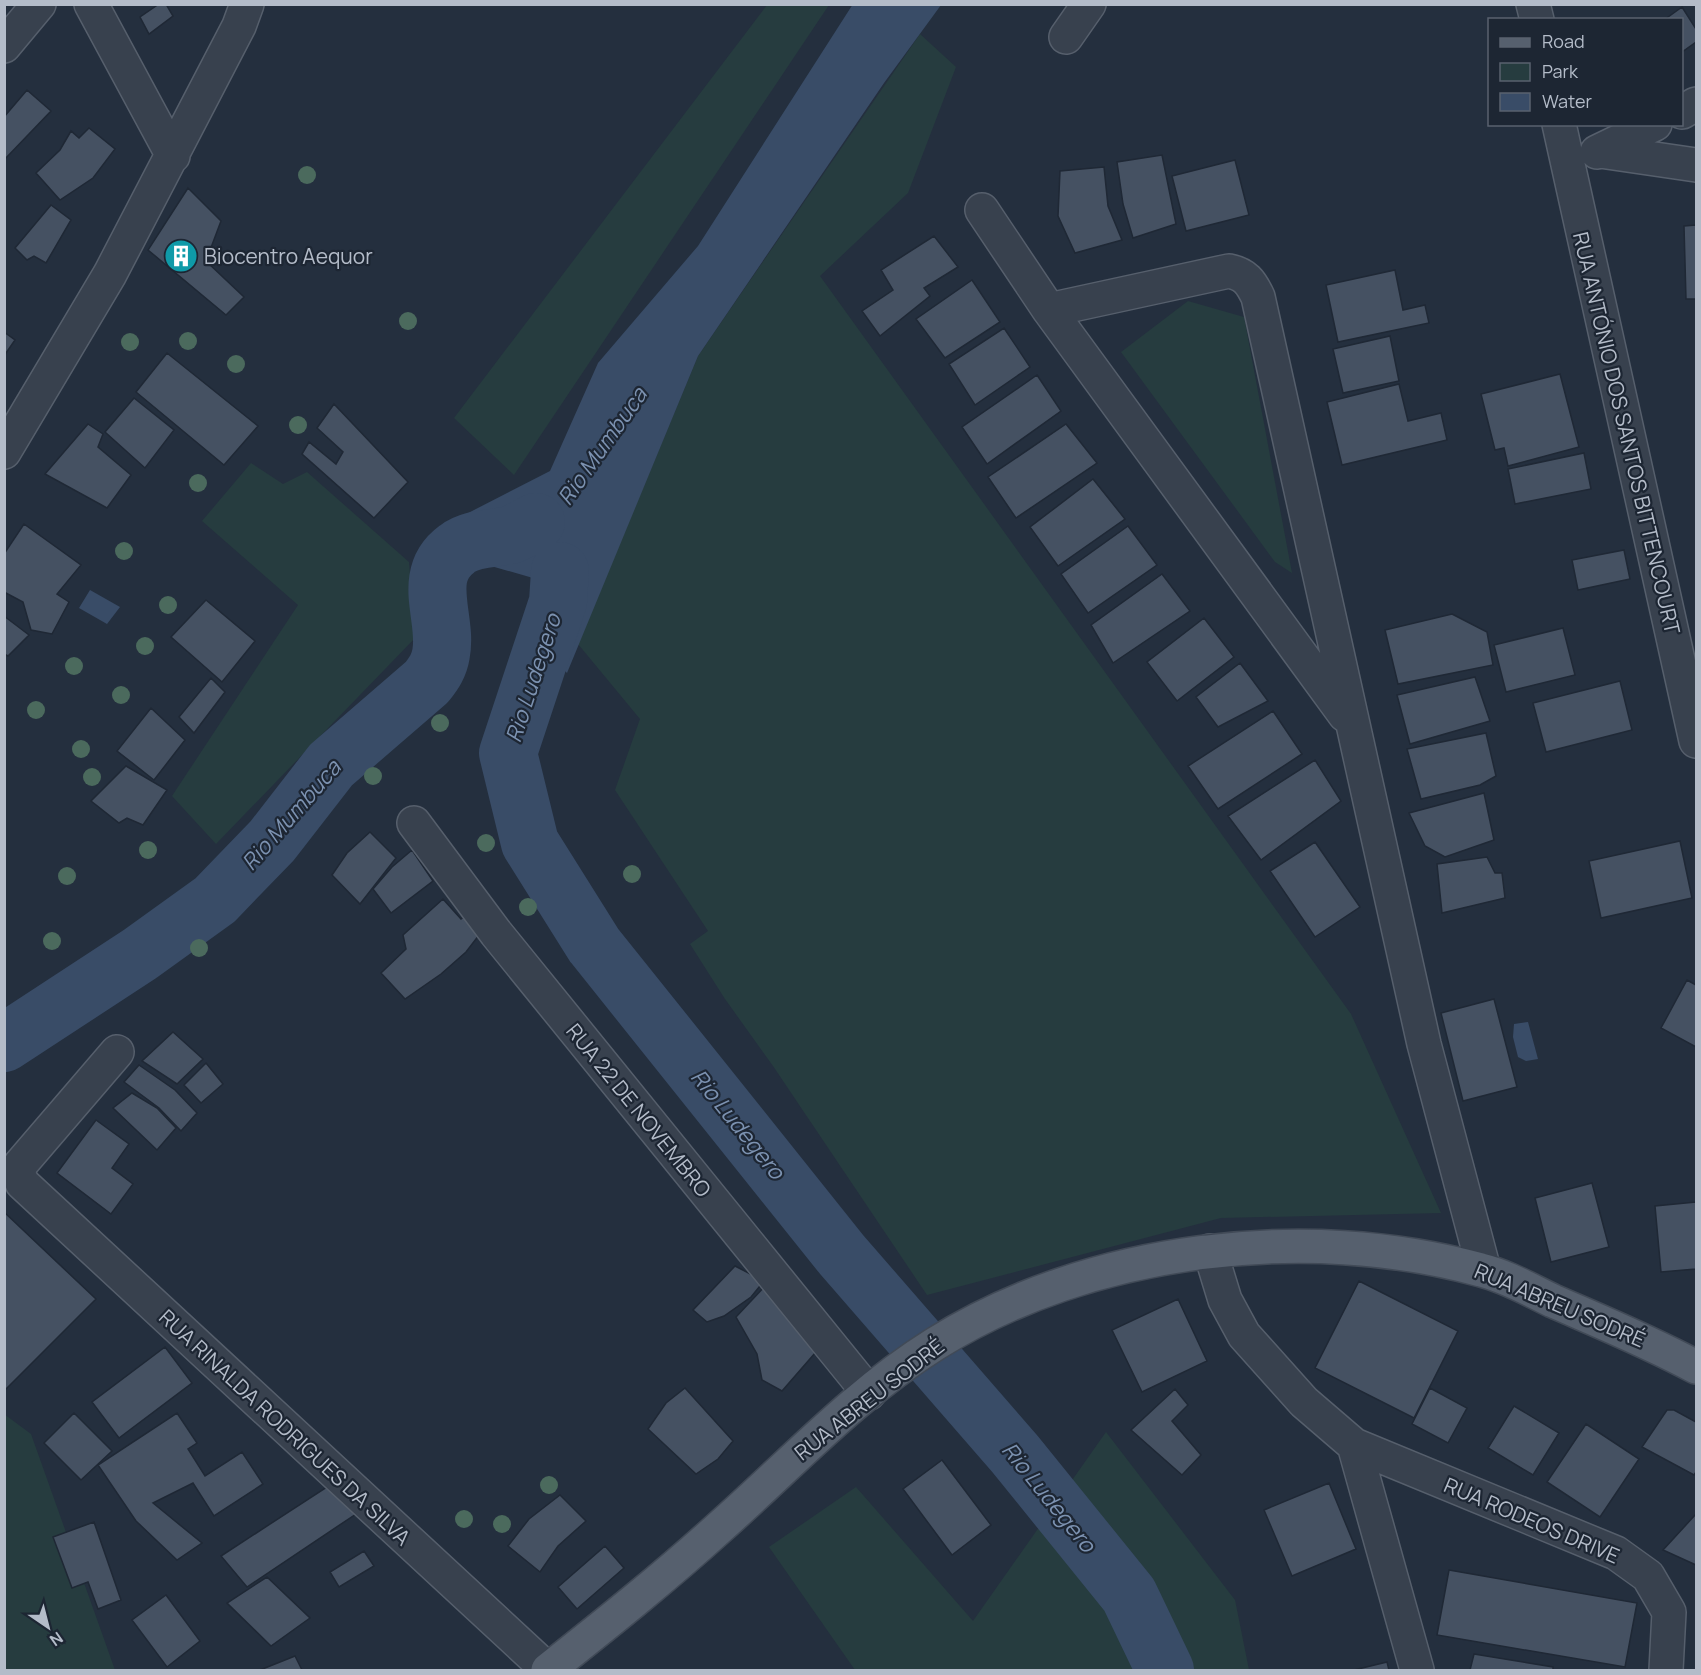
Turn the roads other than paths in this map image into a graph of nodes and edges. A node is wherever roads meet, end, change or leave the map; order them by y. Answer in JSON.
{"nodes":[{"id":1,"x":39,"y":4,"type":"edge"},
{"id":2,"x":91,"y":4,"type":"edge"},
{"id":3,"x":247,"y":4,"type":"edge"},
{"id":4,"x":1089,"y":4,"type":"edge"},
{"id":5,"x":1066,"y":37,"type":"dead end"},
{"id":6,"x":4,"y":46,"type":"edge"},
{"id":7,"x":1559,"y":126,"type":"edge"},
{"id":8,"x":1651,"y":126,"type":"edge"},
{"id":9,"x":1600,"y":150,"type":"junction"},
{"id":10,"x":173,"y":156,"type":"junction"},
{"id":11,"x":1566,"y":160,"type":"junction"},
{"id":12,"x":1696,"y":165,"type":"edge"},
{"id":13,"x":982,"y":210,"type":"dead end"},
{"id":14,"x":1049,"y":310,"type":"junction"},
{"id":15,"x":4,"y":452,"type":"edge"},
{"id":16,"x":1353,"y":725,"type":"junction"},
{"id":17,"x":1696,"y":741,"type":"edge"},
{"id":18,"x":414,"y":823,"type":"dead end"},
{"id":19,"x":117,"y":1052,"type":"dead end"},
{"id":20,"x":1210,"y":1251,"type":"junction"},
{"id":21,"x":1484,"y":1270,"type":"junction"},
{"id":22,"x":1696,"y":1367,"type":"edge"},
{"id":23,"x":869,"y":1393,"type":"junction"},
{"id":24,"x":1354,"y":1445,"type":"junction"},
{"id":25,"x":548,"y":1671,"type":"edge"},
{"id":26,"x":1417,"y":1671,"type":"edge"},
{"id":27,"x":1666,"y":1671,"type":"edge"}],
"edges":[{"from":1,"to":6,"type":"street"},
{"from":2,"to":10,"type":"street"},
{"from":3,"to":10,"type":"street"},
{"from":4,"to":5,"type":"street"},
{"from":7,"to":11,"type":"street","name":"RUA ANTÓNIO DOS SANTOS BITTENCOURT"},
{"from":8,"to":9,"type":"street"},
{"from":9,"to":11,"type":"street"},
{"from":9,"to":12,"type":"street"},
{"from":10,"to":15,"type":"street"},
{"from":11,"to":17,"type":"street","name":"RUA ANTÓNIO DOS SANTOS BITTENCOURT"},
{"from":13,"to":14,"type":"street"},
{"from":14,"to":16,"type":"street"},
{"from":14,"to":16,"type":"street"},
{"from":16,"to":21,"type":"street"},
{"from":18,"to":23,"type":"street","name":"RUA 22 DE NOVEMBRO"},
{"from":19,"to":25,"type":"street","name":"RUA RINALDA RODRIGUES DA SILVA"},
{"from":20,"to":21,"type":"main road","name":"RUA ABREU SODRÉ"},
{"from":20,"to":23,"type":"main road","name":"RUA ABREU SODRÉ"},
{"from":20,"to":24,"type":"street","name":"RUA RODEOS DRIVE"},
{"from":21,"to":22,"type":"main road","name":"RUA ABREU SODRÉ"},
{"from":23,"to":25,"type":"main road","name":"RUA ABREU SODRÉ"},
{"from":24,"to":26,"type":"street"},
{"from":24,"to":27,"type":"street","name":"RUA RODEOS DRIVE"}]}
